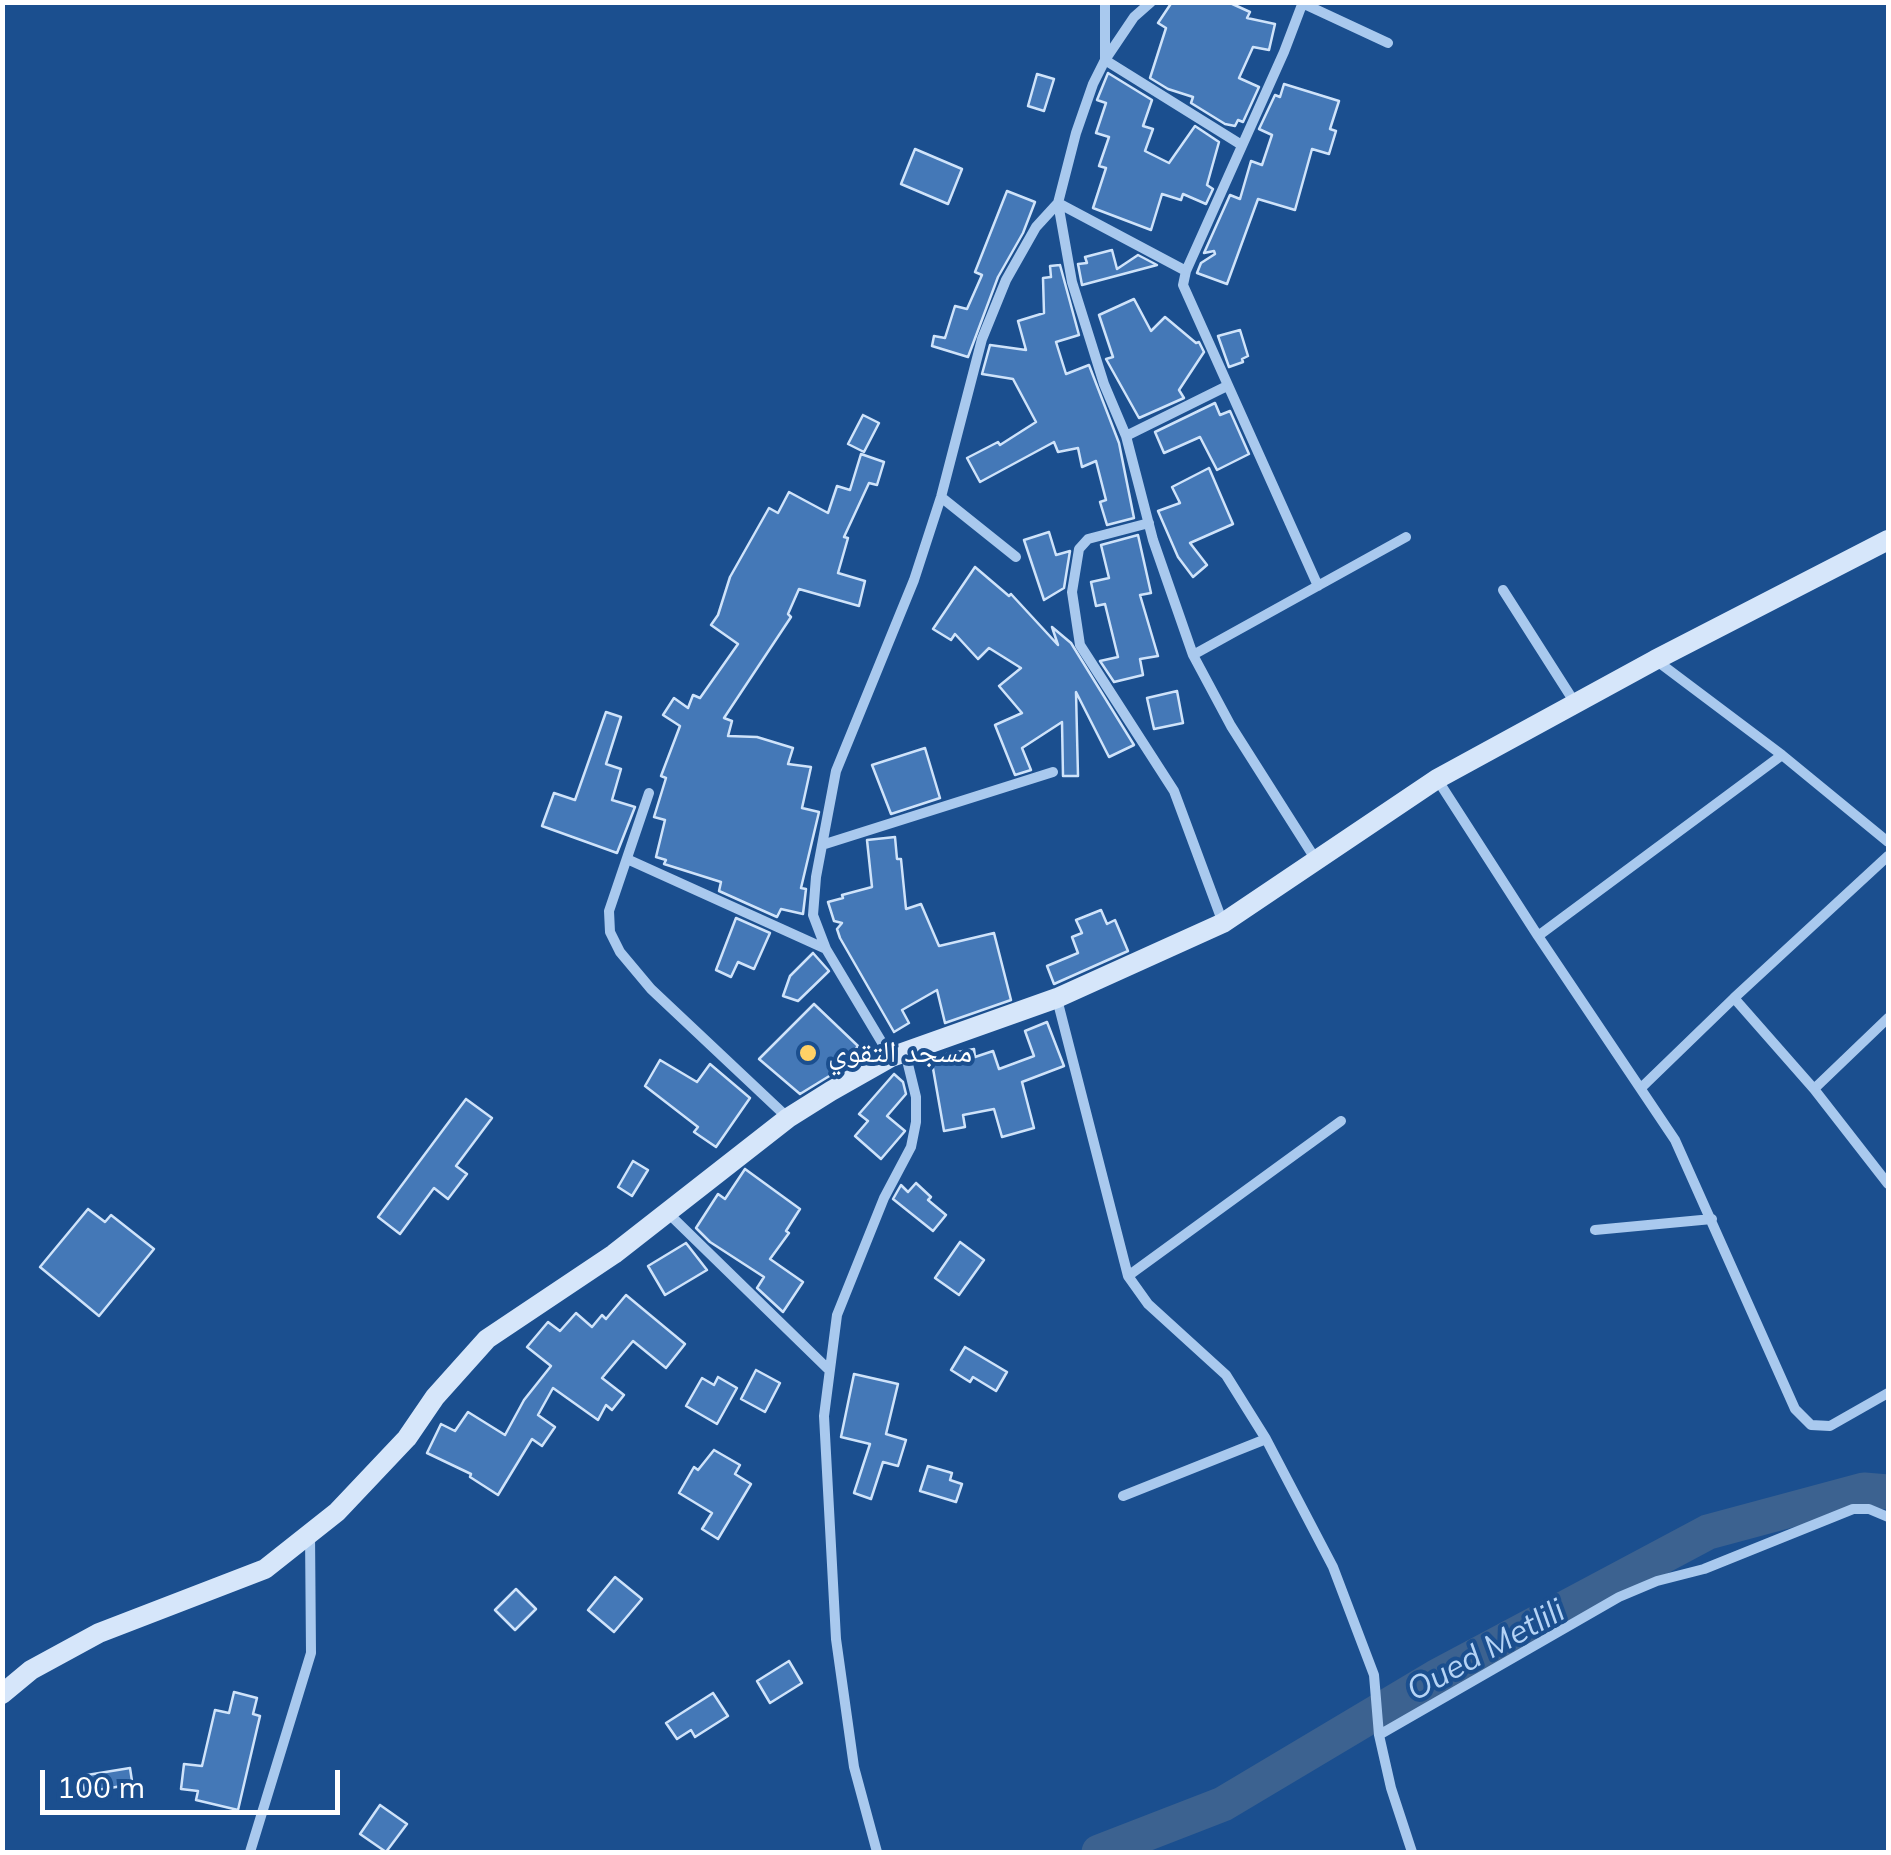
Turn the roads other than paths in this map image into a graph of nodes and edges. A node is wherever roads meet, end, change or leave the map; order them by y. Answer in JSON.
{"nodes":[{"id":1,"x":1106,"y":2,"type":"edge"},
{"id":2,"x":1150,"y":2,"type":"edge"},
{"id":3,"x":1302,"y":3,"type":"edge"},
{"id":4,"x":1388,"y":43,"type":"dead end"},
{"id":5,"x":1105,"y":60,"type":"junction"},
{"id":6,"x":1240,"y":144,"type":"junction"},
{"id":7,"x":1058,"y":203,"type":"junction"},
{"id":8,"x":1186,"y":272,"type":"junction"},
{"id":9,"x":1227,"y":386,"type":"junction"},
{"id":10,"x":1126,"y":436,"type":"junction"},
{"id":11,"x":941,"y":497,"type":"junction"},
{"id":12,"x":1148,"y":523,"type":"junction"},
{"id":13,"x":1406,"y":537,"type":"dead end"},
{"id":14,"x":1888,"y":540,"type":"edge"},
{"id":15,"x":1016,"y":557,"type":"dead end"},
{"id":16,"x":1318,"y":586,"type":"junction"},
{"id":17,"x":1502,"y":590,"type":"dead end"},
{"id":18,"x":1193,"y":656,"type":"junction"},
{"id":19,"x":1655,"y":660,"type":"junction"},
{"id":20,"x":1575,"y":704,"type":"junction"},
{"id":21,"x":1782,"y":755,"type":"junction"},
{"id":22,"x":1053,"y":772,"type":"dead end"},
{"id":23,"x":1437,"y":779,"type":"junction"},
{"id":24,"x":649,"y":794,"type":"dead end"},
{"id":25,"x":1888,"y":842,"type":"edge"},
{"id":26,"x":822,"y":845,"type":"junction"},
{"id":27,"x":1888,"y":856,"type":"edge"},
{"id":28,"x":627,"y":859,"type":"junction"},
{"id":29,"x":1316,"y":860,"type":"junction"},
{"id":30,"x":1222,"y":923,"type":"junction"},
{"id":31,"x":1538,"y":936,"type":"junction"},
{"id":32,"x":826,"y":949,"type":"junction"},
{"id":33,"x":1056,"y":998,"type":"junction"},
{"id":34,"x":1734,"y":998,"type":"junction"},
{"id":35,"x":1888,"y":1018,"type":"edge"},
{"id":36,"x":898,"y":1055,"type":"junction"},
{"id":37,"x":1641,"y":1088,"type":"junction"},
{"id":38,"x":1814,"y":1089,"type":"junction"},
{"id":39,"x":788,"y":1118,"type":"junction"},
{"id":40,"x":1340,"y":1122,"type":"dead end"},
{"id":41,"x":1888,"y":1184,"type":"edge"},
{"id":42,"x":667,"y":1212,"type":"junction"},
{"id":43,"x":1712,"y":1218,"type":"junction"},
{"id":44,"x":1595,"y":1230,"type":"dead end"},
{"id":45,"x":1128,"y":1276,"type":"junction"},
{"id":46,"x":828,"y":1369,"type":"junction"},
{"id":47,"x":1888,"y":1393,"type":"edge"},
{"id":48,"x":1266,"y":1439,"type":"junction"},
{"id":49,"x":1122,"y":1496,"type":"dead end"},
{"id":50,"x":1888,"y":1517,"type":"edge"},
{"id":51,"x":310,"y":1533,"type":"junction"},
{"id":52,"x":2,"y":1694,"type":"edge"},
{"id":53,"x":1379,"y":1735,"type":"junction"},
{"id":54,"x":250,"y":1852,"type":"edge"},
{"id":55,"x":877,"y":1852,"type":"edge"},
{"id":56,"x":1412,"y":1852,"type":"edge"}],
"edges":[{"from":1,"to":5,"type":"street"},
{"from":2,"to":5,"type":"street"},
{"from":3,"to":4,"type":"street"},
{"from":3,"to":6,"type":"street"},
{"from":5,"to":6,"type":"street"},
{"from":5,"to":7,"type":"street"},
{"from":6,"to":8,"type":"street"},
{"from":7,"to":8,"type":"street"},
{"from":7,"to":10,"type":"street"},
{"from":7,"to":11,"type":"street"},
{"from":8,"to":9,"type":"street"},
{"from":9,"to":10,"type":"street"},
{"from":9,"to":16,"type":"street"},
{"from":10,"to":12,"type":"street"},
{"from":11,"to":15,"type":"street"},
{"from":11,"to":26,"type":"street"},
{"from":12,"to":18,"type":"street"},
{"from":12,"to":30,"type":"street"},
{"from":13,"to":16,"type":"street"},
{"from":14,"to":19,"type":"main road"},
{"from":16,"to":18,"type":"street"},
{"from":17,"to":20,"type":"street"},
{"from":18,"to":29,"type":"street"},
{"from":19,"to":20,"type":"main road"},
{"from":19,"to":21,"type":"street"},
{"from":20,"to":23,"type":"main road"},
{"from":21,"to":25,"type":"street"},
{"from":21,"to":31,"type":"street"},
{"from":22,"to":26,"type":"street"},
{"from":23,"to":29,"type":"main road"},
{"from":23,"to":31,"type":"street"},
{"from":24,"to":28,"type":"street"},
{"from":26,"to":32,"type":"street"},
{"from":27,"to":34,"type":"street"},
{"from":28,"to":32,"type":"street"},
{"from":28,"to":39,"type":"street"},
{"from":29,"to":30,"type":"main road"},
{"from":30,"to":33,"type":"main road"},
{"from":31,"to":37,"type":"street"},
{"from":32,"to":36,"type":"street"},
{"from":33,"to":36,"type":"main road"},
{"from":33,"to":45,"type":"street"},
{"from":34,"to":37,"type":"street"},
{"from":34,"to":38,"type":"street"},
{"from":35,"to":38,"type":"street"},
{"from":36,"to":39,"type":"main road"},
{"from":36,"to":46,"type":"street"},
{"from":37,"to":43,"type":"street"},
{"from":38,"to":41,"type":"street"},
{"from":39,"to":42,"type":"main road"},
{"from":40,"to":45,"type":"street"},
{"from":42,"to":46,"type":"street"},
{"from":42,"to":51,"type":"main road"},
{"from":43,"to":44,"type":"street"},
{"from":43,"to":47,"type":"street"},
{"from":45,"to":48,"type":"street"},
{"from":46,"to":55,"type":"street"},
{"from":48,"to":49,"type":"street"},
{"from":48,"to":53,"type":"street"},
{"from":50,"to":53,"type":"street"},
{"from":51,"to":52,"type":"main road"},
{"from":51,"to":54,"type":"street"},
{"from":53,"to":56,"type":"street"}]}
